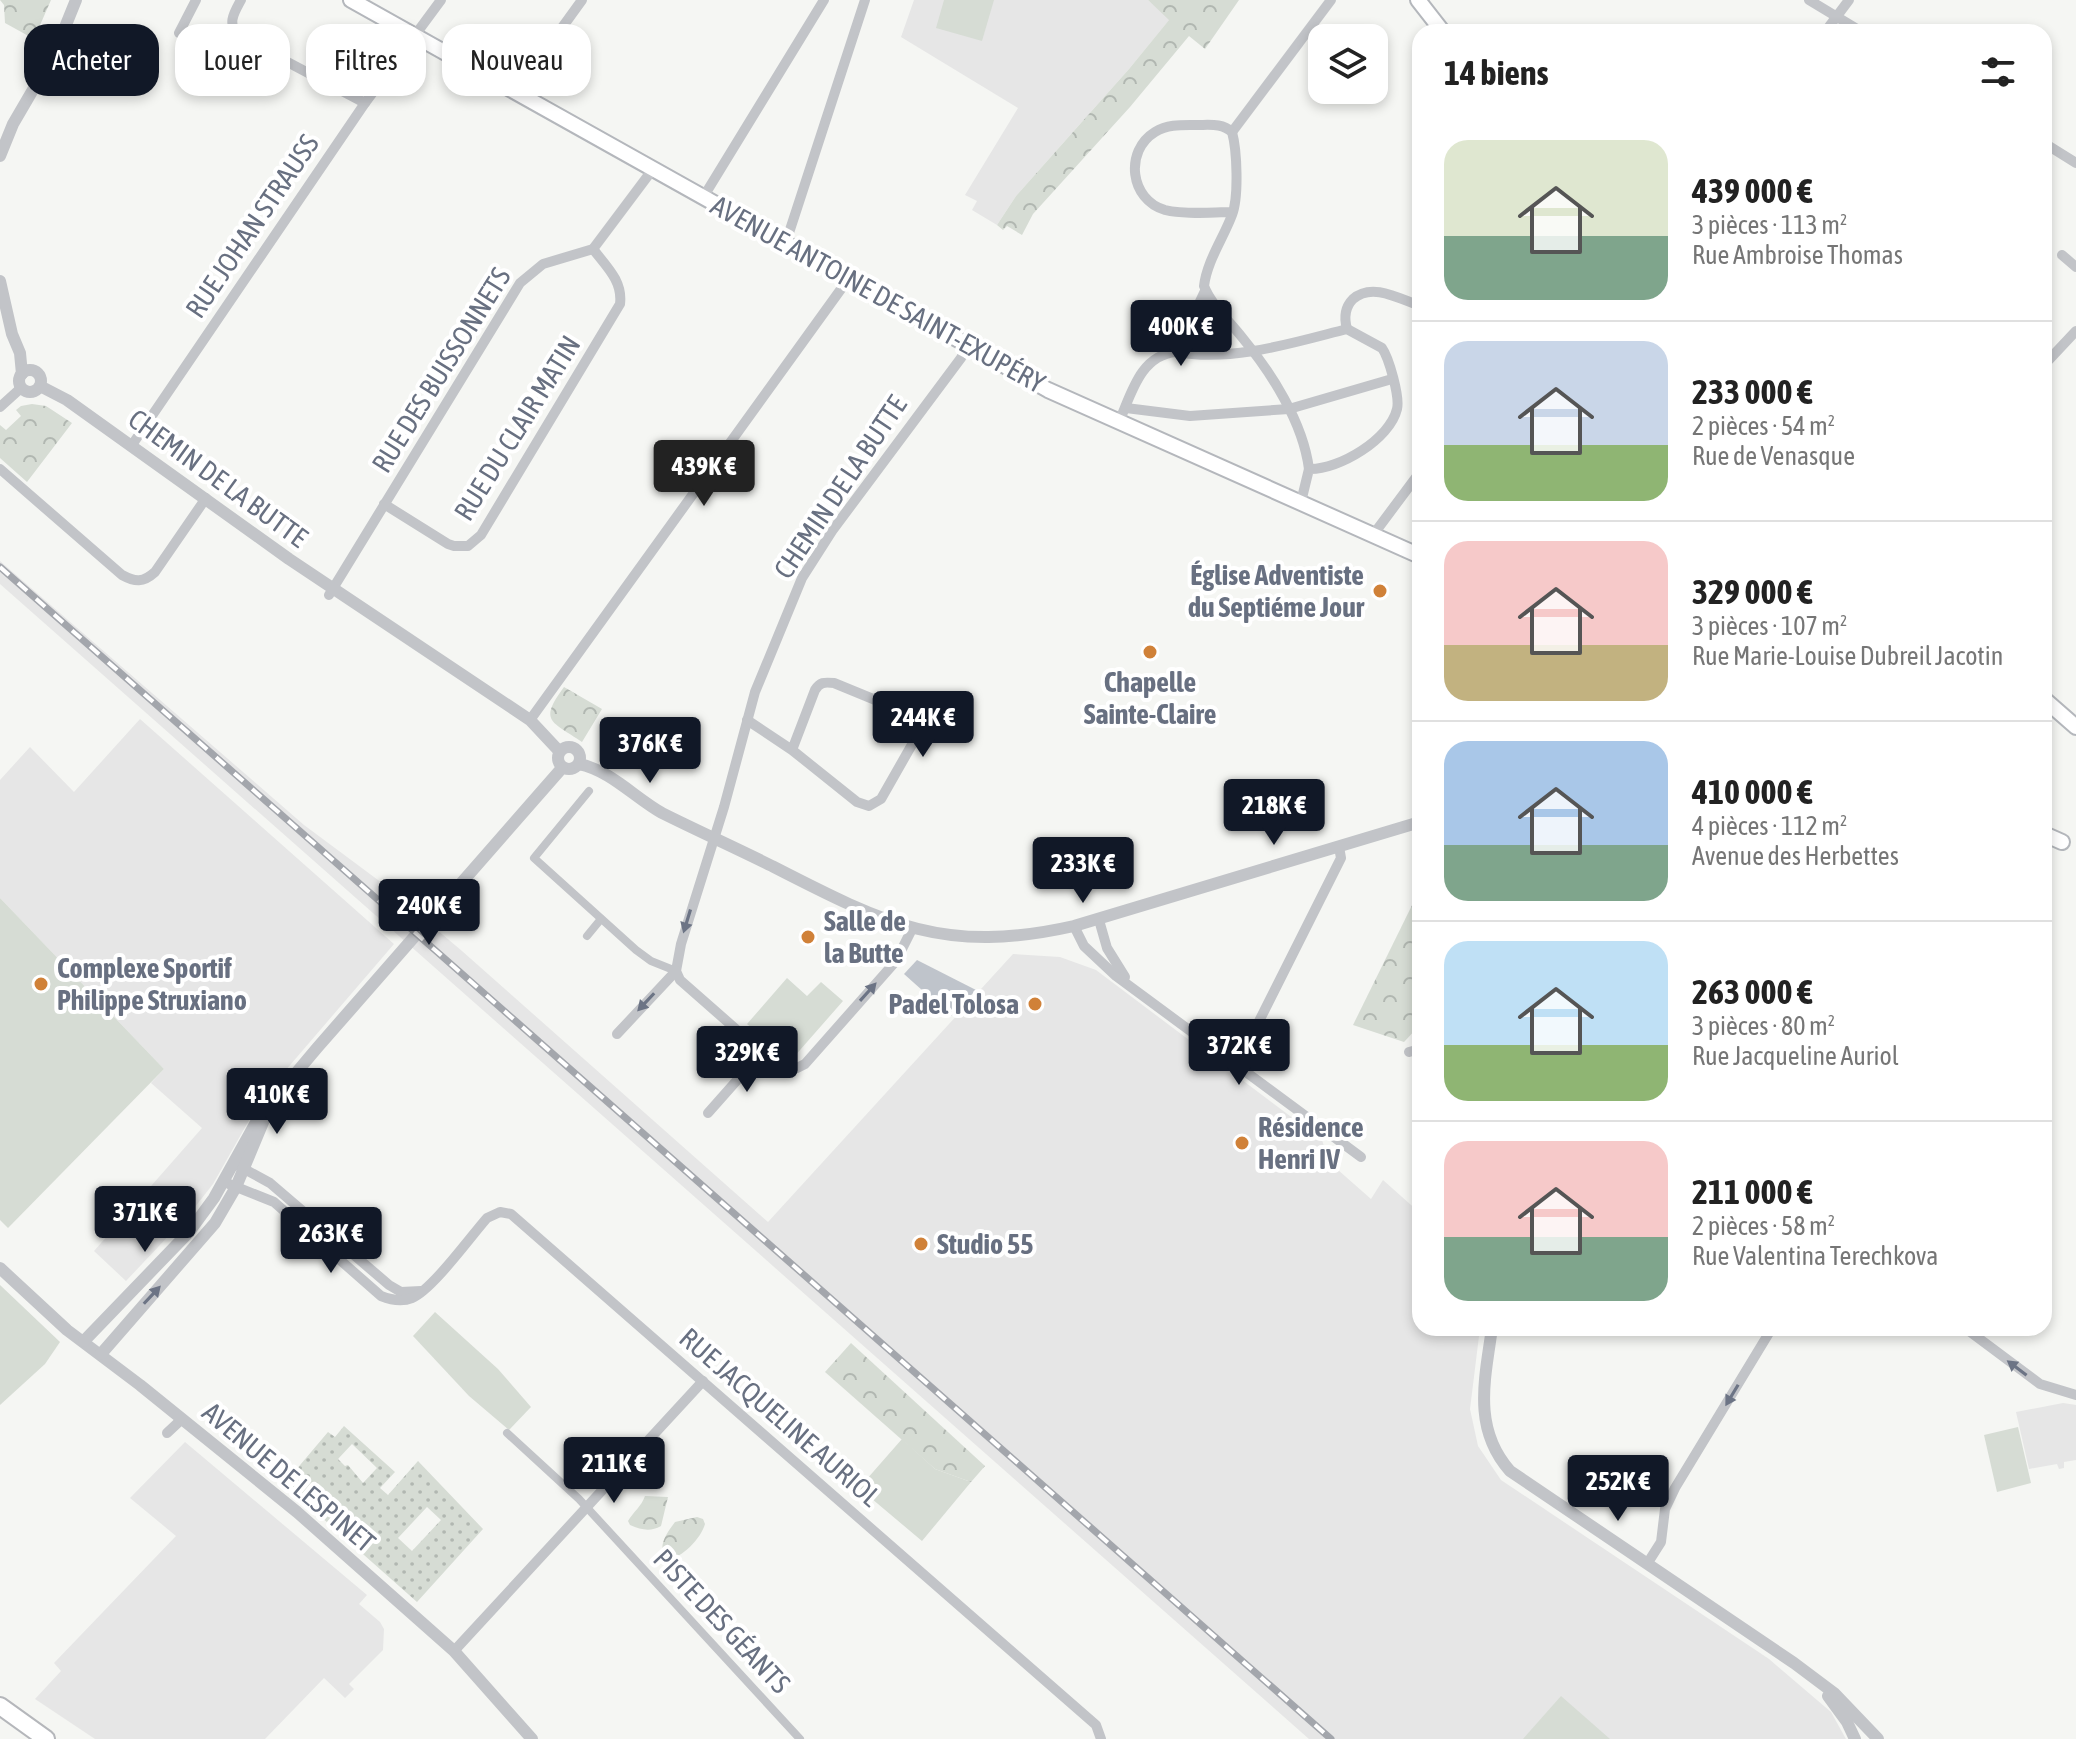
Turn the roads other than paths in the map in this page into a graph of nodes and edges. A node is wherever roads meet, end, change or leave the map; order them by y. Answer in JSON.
{"nodes":[{"id":1,"x":76,"y":0,"type":"edge"},
{"id":2,"x":196,"y":0,"type":"edge"},
{"id":3,"x":241,"y":0,"type":"edge"},
{"id":4,"x":351,"y":0,"type":"edge"},
{"id":5,"x":441,"y":0,"type":"edge"},
{"id":6,"x":582,"y":0,"type":"edge"},
{"id":7,"x":824,"y":0,"type":"edge"},
{"id":8,"x":865,"y":0,"type":"edge"},
{"id":9,"x":1331,"y":0,"type":"edge"},
{"id":10,"x":1418,"y":0,"type":"edge"},
{"id":11,"x":1809,"y":0,"type":"edge"},
{"id":12,"x":1849,"y":0,"type":"edge"},
{"id":13,"x":1836,"y":17,"type":"junction"},
{"id":14,"x":184,"y":24,"type":"edge"},
{"id":15,"x":393,"y":24,"type":"edge"},
{"id":16,"x":423,"y":24,"type":"edge"},
{"id":17,"x":565,"y":24,"type":"edge"},
{"id":18,"x":1437,"y":24,"type":"edge"},
{"id":19,"x":1831,"y":24,"type":"edge"},
{"id":20,"x":1848,"y":24,"type":"edge"},
{"id":21,"x":370,"y":96,"type":"edge"},
{"id":22,"x":521,"y":96,"type":"edge"},
{"id":23,"x":365,"y":103,"type":"junction"},
{"id":24,"x":1232,"y":132,"type":"junction"},
{"id":25,"x":2052,"y":148,"type":"edge"},
{"id":26,"x":0,"y":156,"type":"edge"},
{"id":27,"x":2076,"y":163,"type":"edge"},
{"id":28,"x":653,"y":169,"type":"junction"},
{"id":29,"x":704,"y":196,"type":"junction"},
{"id":30,"x":1233,"y":212,"type":"junction"},
{"id":31,"x":786,"y":242,"type":"junction"},
{"id":32,"x":593,"y":249,"type":"junction"},
{"id":33,"x":2062,"y":255,"type":"dead end"},
{"id":34,"x":2076,"y":267,"type":"edge"},
{"id":35,"x":849,"y":278,"type":"junction"},
{"id":36,"x":0,"y":281,"type":"edge"},
{"id":37,"x":1205,"y":291,"type":"junction"},
{"id":38,"x":1412,"y":303,"type":"edge"},
{"id":39,"x":5,"y":325,"type":"edge"},
{"id":40,"x":1347,"y":329,"type":"junction"},
{"id":41,"x":2076,"y":331,"type":"edge"},
{"id":42,"x":967,"y":346,"type":"junction"},
{"id":43,"x":1253,"y":351,"type":"junction"},
{"id":44,"x":1176,"y":352,"type":"junction"},
{"id":45,"x":2052,"y":356,"type":"edge"},
{"id":46,"x":28,"y":372,"type":"junction"},
{"id":47,"x":1392,"y":379,"type":"junction"},
{"id":48,"x":40,"y":386,"type":"junction"},
{"id":49,"x":21,"y":388,"type":"junction"},
{"id":50,"x":0,"y":407,"type":"edge"},
{"id":51,"x":1126,"y":408,"type":"junction"},
{"id":52,"x":1289,"y":409,"type":"junction"},
{"id":53,"x":1119,"y":422,"type":"junction"},
{"id":54,"x":132,"y":445,"type":"junction"},
{"id":55,"x":0,"y":469,"type":"edge"},
{"id":56,"x":1309,"y":469,"type":"junction"},
{"id":57,"x":1412,"y":483,"type":"edge"},
{"id":58,"x":206,"y":498,"type":"junction"},
{"id":59,"x":1301,"y":502,"type":"junction"},
{"id":60,"x":384,"y":504,"type":"junction"},
{"id":61,"x":1373,"y":535,"type":"junction"},
{"id":62,"x":1412,"y":552,"type":"edge"},
{"id":63,"x":331,"y":591,"type":"junction"},
{"id":64,"x":2052,"y":706,"type":"edge"},
{"id":65,"x":530,"y":720,"type":"junction"},
{"id":66,"x":747,"y":720,"type":"junction"},
{"id":67,"x":2076,"y":727,"type":"edge"},
{"id":68,"x":792,"y":750,"type":"junction"},
{"id":69,"x":559,"y":751,"type":"junction"},
{"id":70,"x":579,"y":764,"type":"junction"},
{"id":71,"x":562,"y":768,"type":"junction"},
{"id":72,"x":589,"y":791,"type":"dead end"},
{"id":73,"x":1412,"y":824,"type":"edge"},
{"id":74,"x":2052,"y":838,"type":"edge"},
{"id":75,"x":712,"y":842,"type":"junction"},
{"id":76,"x":2062,"y":842,"type":"dead end"},
{"id":77,"x":1339,"y":847,"type":"junction"},
{"id":78,"x":601,"y":919,"type":"junction"},
{"id":79,"x":1099,"y":920,"type":"junction"},
{"id":80,"x":1074,"y":926,"type":"junction"},
{"id":81,"x":912,"y":929,"type":"junction"},
{"id":82,"x":587,"y":936,"type":"dead end"},
{"id":83,"x":676,"y":971,"type":"junction"},
{"id":84,"x":1136,"y":991,"type":"junction"},
{"id":85,"x":617,"y":1034,"type":"dead end"},
{"id":86,"x":762,"y":1052,"type":"junction"},
{"id":87,"x":1237,"y":1065,"type":"junction"},
{"id":88,"x":708,"y":1113,"type":"dead end"},
{"id":89,"x":1361,"y":1157,"type":"dead end"},
{"id":90,"x":239,"y":1166,"type":"junction"},
{"id":91,"x":223,"y":1182,"type":"junction"},
{"id":92,"x":236,"y":1187,"type":"junction"},
{"id":93,"x":0,"y":1268,"type":"edge"},
{"id":94,"x":426,"y":1289,"type":"junction"},
{"id":95,"x":1491,"y":1336,"type":"edge"},
{"id":96,"x":1767,"y":1336,"type":"edge"},
{"id":97,"x":1976,"y":1336,"type":"edge"},
{"id":98,"x":84,"y":1341,"type":"junction"},
{"id":99,"x":101,"y":1354,"type":"junction"},
{"id":100,"x":703,"y":1381,"type":"junction"},
{"id":101,"x":2076,"y":1395,"type":"edge"},
{"id":102,"x":182,"y":1419,"type":"junction"},
{"id":103,"x":167,"y":1433,"type":"dead end"},
{"id":104,"x":507,"y":1433,"type":"dead end"},
{"id":105,"x":588,"y":1508,"type":"junction"},
{"id":106,"x":1647,"y":1564,"type":"junction"},
{"id":107,"x":454,"y":1651,"type":"junction"},
{"id":108,"x":1813,"y":1678,"type":"junction"},
{"id":109,"x":0,"y":1706,"type":"edge"},
{"id":110,"x":46,"y":1739,"type":"edge"},
{"id":111,"x":532,"y":1739,"type":"edge"},
{"id":112,"x":800,"y":1739,"type":"edge"},
{"id":113,"x":1101,"y":1739,"type":"edge"},
{"id":114,"x":1855,"y":1739,"type":"edge"},
{"id":115,"x":1867,"y":1739,"type":"edge"},
{"id":116,"x":1877,"y":1739,"type":"edge"}],
"edges":[{"from":1,"to":26,"type":"street"},
{"from":2,"to":14,"type":"street"},
{"from":3,"to":23,"type":"street"},
{"from":4,"to":15,"type":"main road","name":"AVENUE ANTOINE DE SAINT-EXUPÉRY"},
{"from":5,"to":16,"type":"street","name":"RUE JOHAN STRAUSS"},
{"from":6,"to":17,"type":"street"},
{"from":7,"to":29,"type":"street"},
{"from":8,"to":31,"type":"street"},
{"from":9,"to":24,"type":"street"},
{"from":10,"to":18,"type":"main road"},
{"from":11,"to":13,"type":"street"},
{"from":12,"to":13,"type":"street"},
{"from":13,"to":19,"type":"street"},
{"from":13,"to":20,"type":"street"},
{"from":21,"to":23,"type":"street","name":"RUE JOHAN STRAUSS"},
{"from":22,"to":28,"type":"main road","name":"AVENUE ANTOINE DE SAINT-EXUPÉRY"},
{"from":23,"to":54,"type":"street","name":"RUE JOHAN STRAUSS"},
{"from":24,"to":30,"type":"street"},
{"from":24,"to":30,"type":"street"},
{"from":25,"to":27,"type":"street"},
{"from":28,"to":29,"type":"main road","name":"AVENUE ANTOINE DE SAINT-EXUPÉRY"},
{"from":28,"to":32,"type":"street"},
{"from":29,"to":31,"type":"main road","name":"AVENUE ANTOINE DE SAINT-EXUPÉRY"},
{"from":30,"to":37,"type":"street"},
{"from":31,"to":35,"type":"main road","name":"AVENUE ANTOINE DE SAINT-EXUPÉRY"},
{"from":32,"to":60,"type":"street","name":"RUE DES BUISSONNETS"},
{"from":32,"to":60,"type":"street","name":"RUE DU CLAIR MATIN"},
{"from":33,"to":34,"type":"street"},
{"from":35,"to":42,"type":"main road","name":"AVENUE ANTOINE DE SAINT-EXUPÉRY"},
{"from":35,"to":65,"type":"street"},
{"from":36,"to":39,"type":"street"},
{"from":37,"to":43,"type":"street"},
{"from":37,"to":44,"type":"street"},
{"from":38,"to":40,"type":"street"},
{"from":39,"to":46,"type":"street"},
{"from":40,"to":43,"type":"street"},
{"from":40,"to":47,"type":"street"},
{"from":41,"to":45,"type":"street"},
{"from":42,"to":53,"type":"main road","name":"AVENUE ANTOINE DE SAINT-EXUPÉRY"},
{"from":42,"to":66,"type":"street","name":"CHEMIN DE LA BUTTE"},
{"from":43,"to":44,"type":"street"},
{"from":43,"to":52,"type":"street"},
{"from":44,"to":51,"type":"street"},
{"from":46,"to":48,"type":"street"},
{"from":46,"to":49,"type":"street"},
{"from":47,"to":52,"type":"street"},
{"from":47,"to":56,"type":"street"},
{"from":48,"to":49,"type":"street"},
{"from":48,"to":54,"type":"street","name":"CHEMIN DE LA BUTTE"},
{"from":49,"to":50,"type":"street"},
{"from":51,"to":52,"type":"street"},
{"from":51,"to":53,"type":"street"},
{"from":52,"to":56,"type":"street"},
{"from":53,"to":59,"type":"main road","name":"AVENUE ANTOINE DE SAINT-EXUPÉRY"},
{"from":54,"to":58,"type":"street","name":"CHEMIN DE LA BUTTE"},
{"from":55,"to":58,"type":"street"},
{"from":56,"to":59,"type":"street"},
{"from":57,"to":61,"type":"street"},
{"from":58,"to":63,"type":"street","name":"CHEMIN DE LA BUTTE"},
{"from":59,"to":61,"type":"main road","name":"AVENUE ANTOINE DE SAINT-EXUPÉRY"},
{"from":60,"to":63,"type":"street","name":"RUE DES BUISSONNETS"},
{"from":61,"to":62,"type":"main road","name":"AVENUE ANTOINE DE SAINT-EXUPÉRY"},
{"from":63,"to":65,"type":"street","name":"CHEMIN DE LA BUTTE"},
{"from":64,"to":67,"type":"main road"},
{"from":65,"to":69,"type":"street","name":"CHEMIN DE LA BUTTE"},
{"from":66,"to":68,"type":"street"},
{"from":66,"to":75,"type":"street","name":"CHEMIN DE LA BUTTE"},
{"from":68,"to":68,"type":"street"},
{"from":69,"to":70,"type":"street"},
{"from":69,"to":71,"type":"street"},
{"from":70,"to":71,"type":"street"},
{"from":70,"to":75,"type":"street"},
{"from":71,"to":90,"type":"street"},
{"from":72,"to":78,"type":"street"},
{"from":73,"to":77,"type":"street"},
{"from":74,"to":76,"type":"main road"},
{"from":75,"to":81,"type":"street"},
{"from":75,"to":83,"type":"street","name":"CHEMIN DE LA BUTTE","one_way":true},
{"from":77,"to":79,"type":"street"},
{"from":77,"to":87,"type":"street"},
{"from":78,"to":82,"type":"street"},
{"from":78,"to":83,"type":"street"},
{"from":79,"to":80,"type":"street"},
{"from":79,"to":84,"type":"street"},
{"from":80,"to":81,"type":"street"},
{"from":80,"to":84,"type":"street"},
{"from":86,"to":81,"type":"street","one_way":true},
{"from":83,"to":85,"type":"street","one_way":true},
{"from":83,"to":86,"type":"street"},
{"from":84,"to":87,"type":"street"},
{"from":86,"to":88,"type":"street"},
{"from":87,"to":89,"type":"street"},
{"from":90,"to":91,"type":"street"},
{"from":90,"to":92,"type":"street"},
{"from":90,"to":94,"type":"street"},
{"from":91,"to":92,"type":"street"},
{"from":91,"to":98,"type":"street"},
{"from":92,"to":94,"type":"street"},
{"from":99,"to":92,"type":"street","one_way":true},
{"from":93,"to":98,"type":"street","name":"AVENUE DE LESPINET"},
{"from":94,"to":100,"type":"street","name":"RUE JACQUELINE AURIOL"},
{"from":95,"to":106,"type":"street"},
{"from":96,"to":106,"type":"street","one_way":true},
{"from":101,"to":97,"type":"street","one_way":true},
{"from":98,"to":99,"type":"street","name":"AVENUE DE LESPINET"},
{"from":99,"to":102,"type":"street","name":"AVENUE DE LESPINET"},
{"from":100,"to":105,"type":"street"},
{"from":100,"to":113,"type":"street","name":"RUE JACQUELINE AURIOL"},
{"from":102,"to":103,"type":"street"},
{"from":102,"to":107,"type":"street","name":"AVENUE DE LESPINET"},
{"from":104,"to":105,"type":"street","name":"PISTE DES GÉANTS"},
{"from":105,"to":107,"type":"street"},
{"from":105,"to":112,"type":"street","name":"PISTE DES GÉANTS"},
{"from":106,"to":108,"type":"street"},
{"from":107,"to":111,"type":"street","name":"AVENUE DE LESPINET"},
{"from":108,"to":114,"type":"street"},
{"from":108,"to":116,"type":"street"},
{"from":109,"to":110,"type":"main road"},
{"from":115,"to":116,"type":"street"}]}
